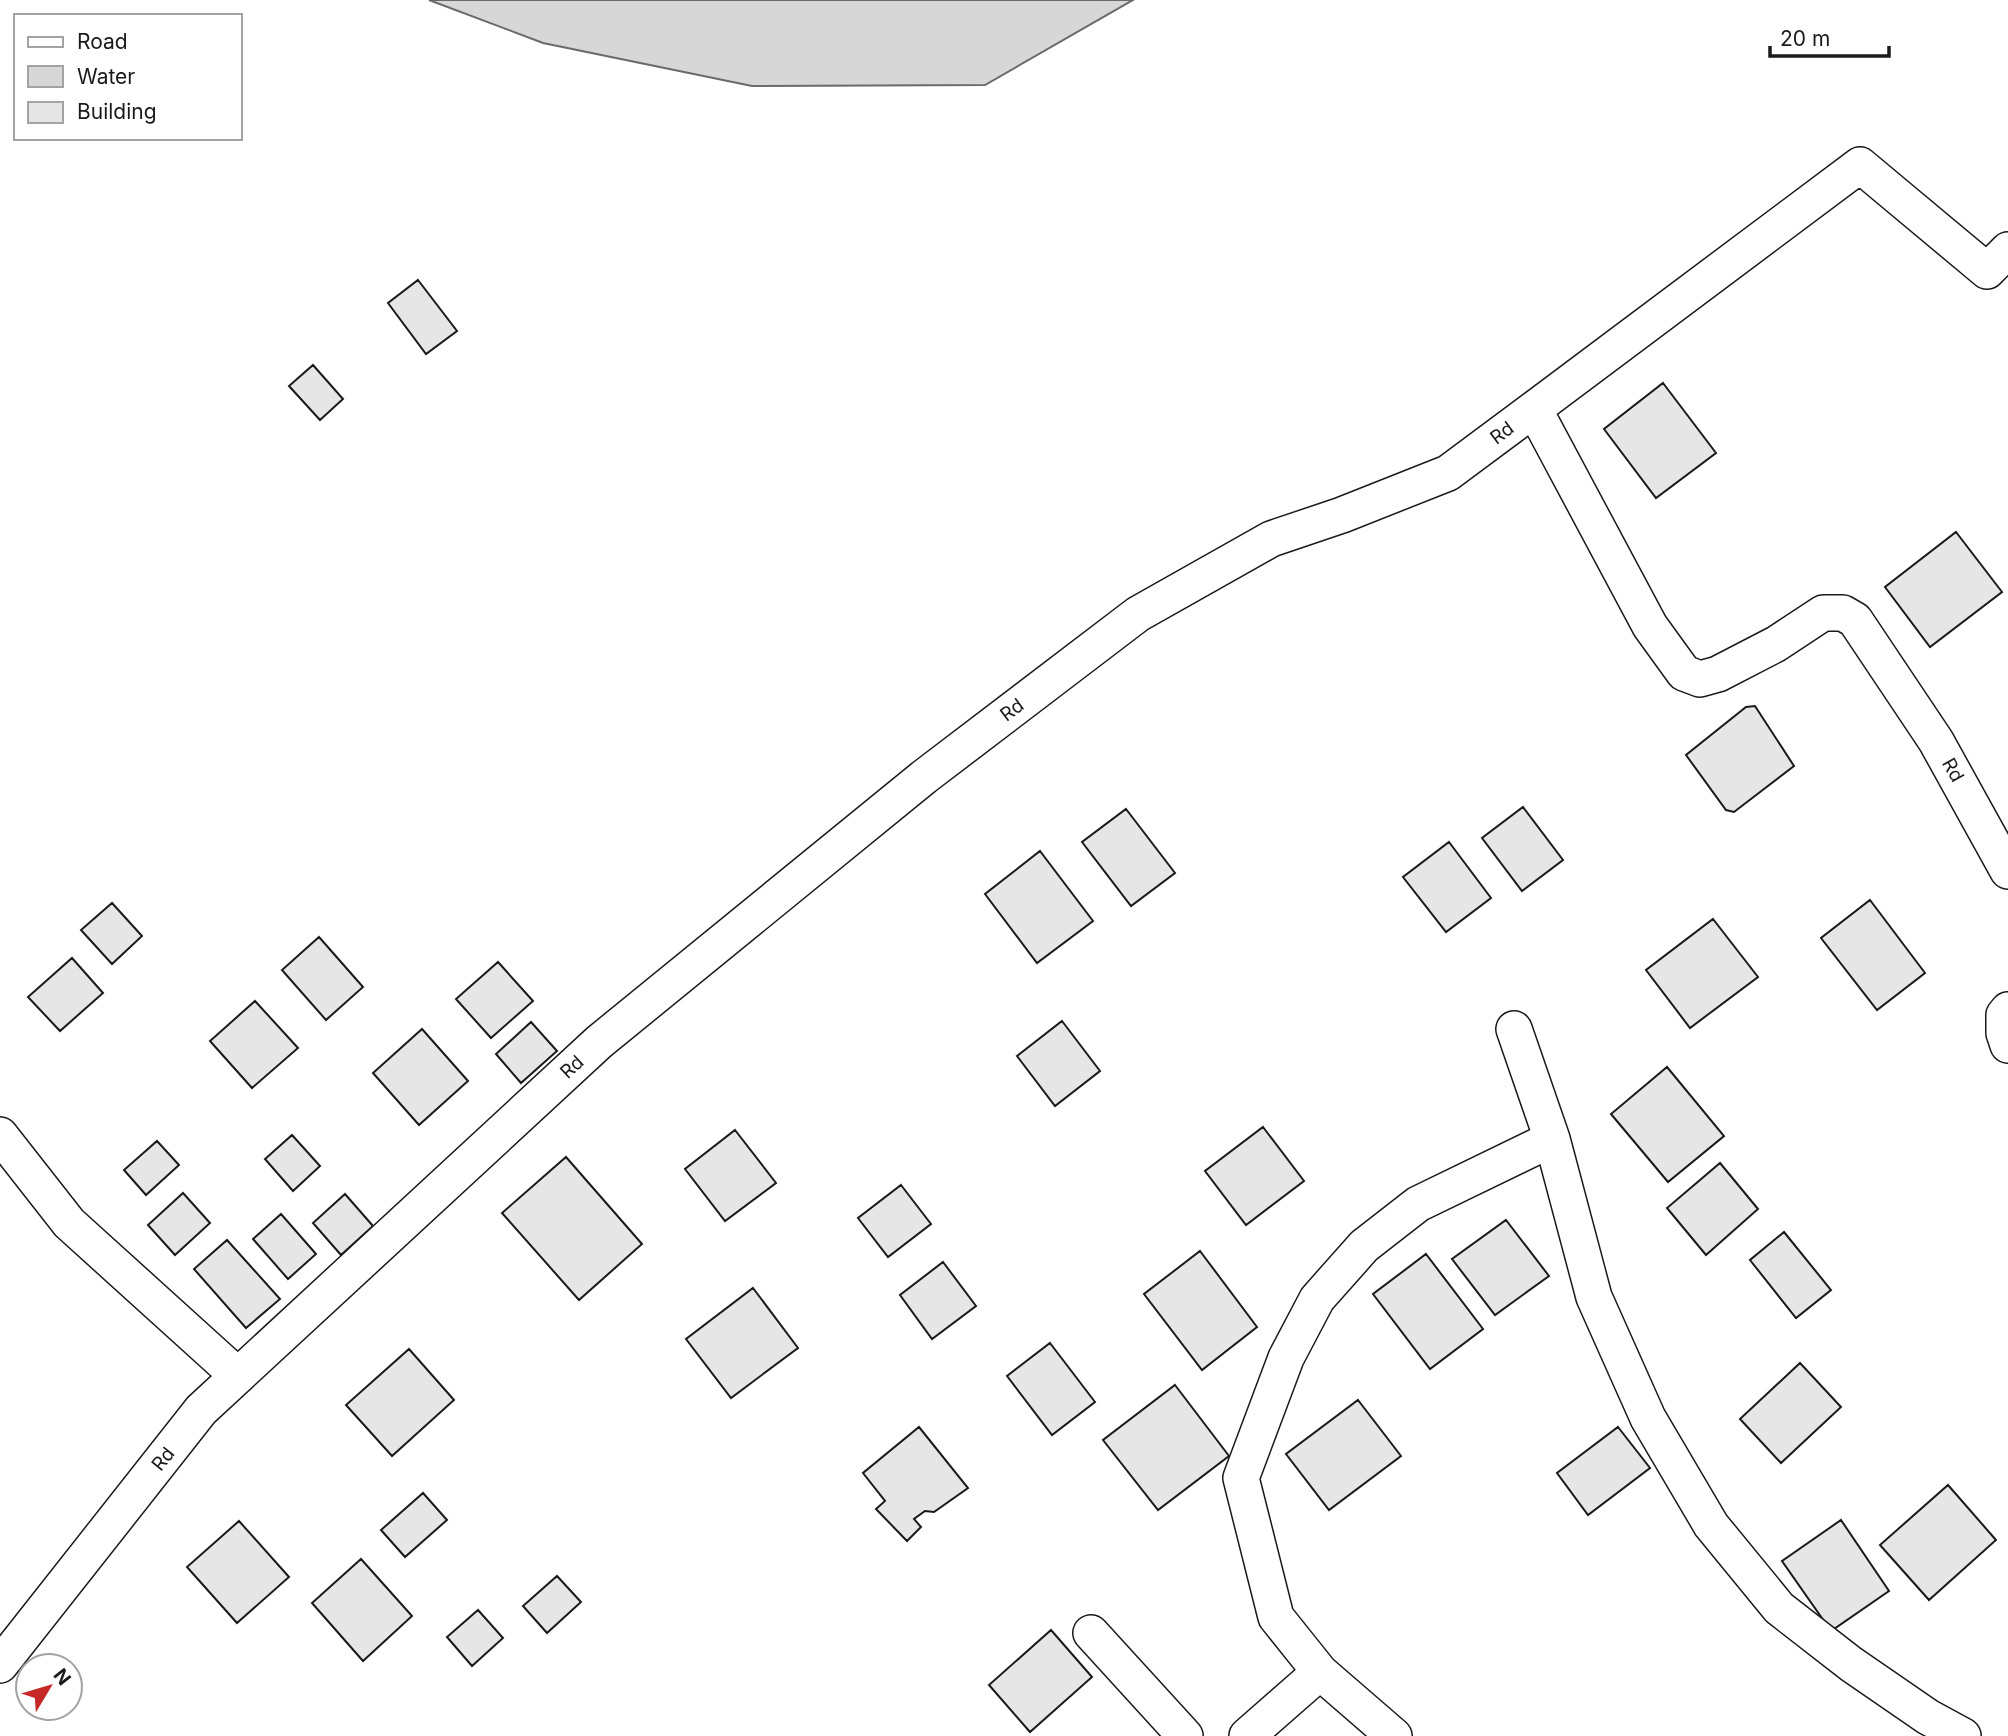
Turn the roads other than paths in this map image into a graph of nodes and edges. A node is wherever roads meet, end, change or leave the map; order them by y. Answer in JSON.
{"nodes":[{"id":1,"x":2008,"y":250,"type":"edge"},
{"id":2,"x":1534,"y":409,"type":"junction"},
{"id":3,"x":2008,"y":871,"type":"edge"},
{"id":4,"x":2008,"y":1010,"type":"edge"},
{"id":5,"x":1514,"y":1029,"type":"dead end"},
{"id":6,"x":2008,"y":1045,"type":"edge"},
{"id":7,"x":0,"y":1135,"type":"edge"},
{"id":8,"x":1552,"y":1139,"type":"junction"},
{"id":9,"x":238,"y":1376,"type":"junction"},
{"id":10,"x":1091,"y":1633,"type":"dead end"},
{"id":11,"x":0,"y":1665,"type":"edge"},
{"id":12,"x":1320,"y":1672,"type":"junction"},
{"id":13,"x":1185,"y":1736,"type":"edge"},
{"id":14,"x":1247,"y":1736,"type":"edge"},
{"id":15,"x":1394,"y":1736,"type":"edge"},
{"id":16,"x":1963,"y":1736,"type":"edge"}],
"edges":[{"from":1,"to":2,"type":"street"},
{"from":2,"to":3,"type":"street","name":"Rd"},
{"from":2,"to":9,"type":"street","name":"Rd"},
{"from":4,"to":6,"type":"street"},
{"from":5,"to":8,"type":"street"},
{"from":7,"to":9,"type":"street"},
{"from":8,"to":12,"type":"street"},
{"from":8,"to":16,"type":"street"},
{"from":9,"to":11,"type":"street","name":"Rd"},
{"from":10,"to":13,"type":"street"},
{"from":12,"to":14,"type":"street"},
{"from":12,"to":15,"type":"street"}]}
